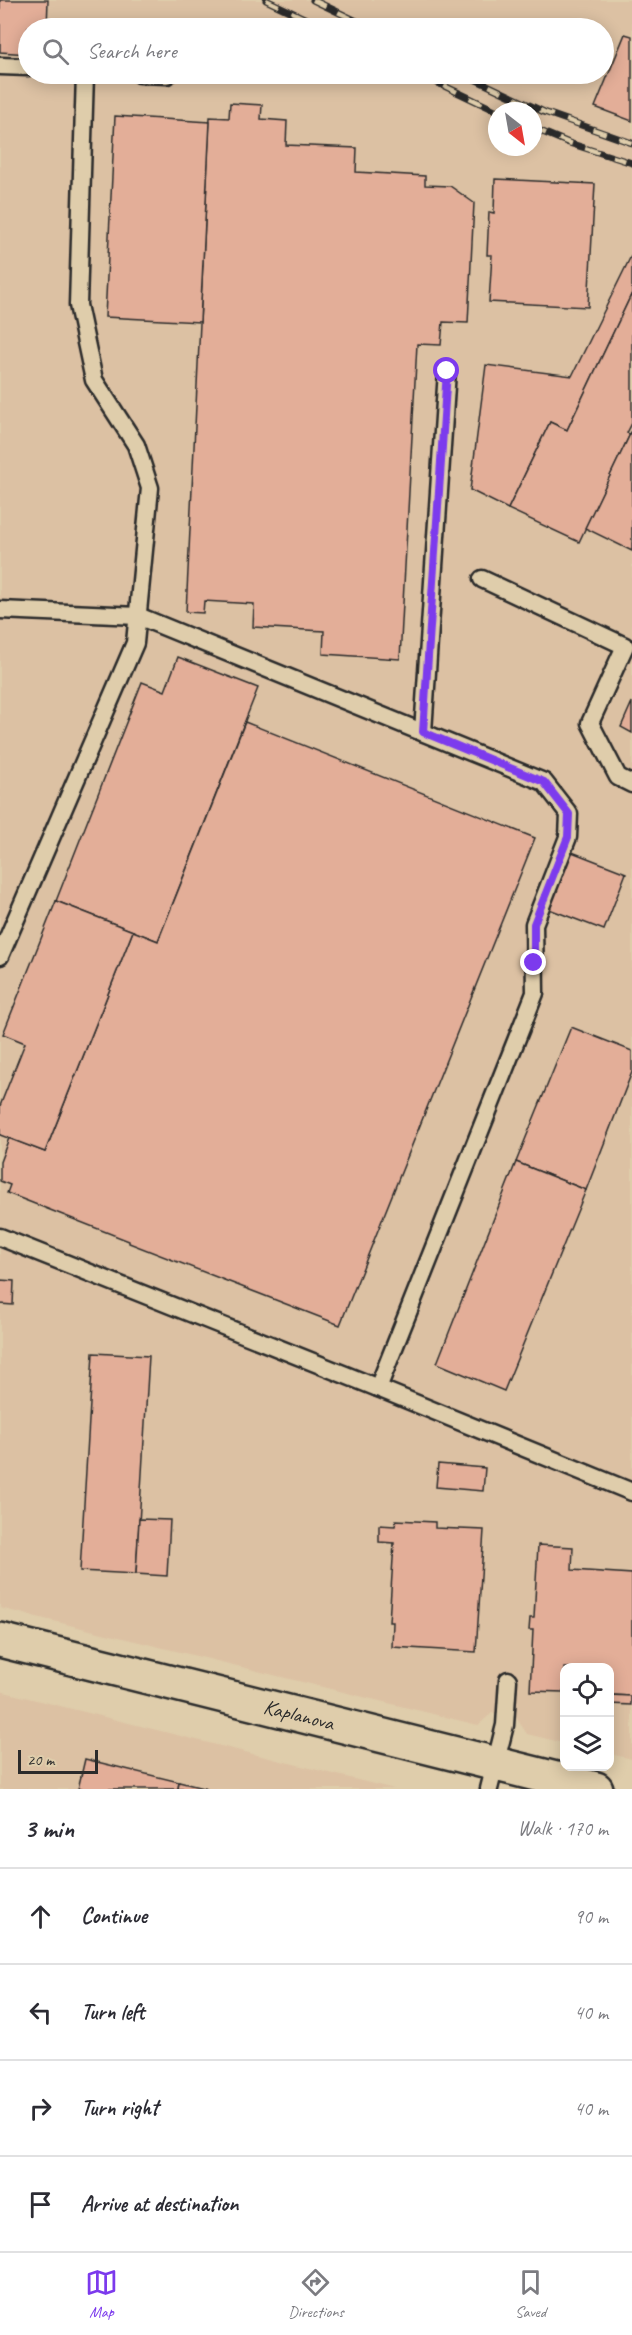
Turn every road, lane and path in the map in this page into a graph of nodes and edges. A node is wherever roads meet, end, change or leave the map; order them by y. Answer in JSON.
{"nodes":[{"id":1,"x":0,"y":66,"type":"edge"},
{"id":2,"x":18,"y":67,"type":"edge"},
{"id":3,"x":85,"y":84,"type":"edge"},
{"id":4,"x":447,"y":371,"type":"dead end"},
{"id":5,"x":482,"y":579,"type":"dead end"},
{"id":6,"x":0,"y":610,"type":"edge"},
{"id":7,"x":138,"y":616,"type":"junction"},
{"id":8,"x":423,"y":732,"type":"junction"},
{"id":9,"x":632,"y":784,"type":"edge"},
{"id":10,"x":0,"y":956,"type":"edge"},
{"id":11,"x":0,"y":1237,"type":"edge"},
{"id":12,"x":378,"y":1388,"type":"junction"},
{"id":13,"x":632,"y":1492,"type":"edge"},
{"id":14,"x":0,"y":1640,"type":"edge"},
{"id":15,"x":508,"y":1680,"type":"dead end"},
{"id":16,"x":493,"y":1777,"type":"edge"},
{"id":17,"x":596,"y":1789,"type":"edge"}],
"edges":[{"from":1,"to":2,"type":"lane"},
{"from":3,"to":7,"type":"lane"},
{"from":4,"to":8,"type":"lane"},
{"from":5,"to":9,"type":"lane"},
{"from":6,"to":7,"type":"lane"},
{"from":7,"to":8,"type":"lane"},
{"from":7,"to":10,"type":"lane"},
{"from":8,"to":12,"type":"lane"},
{"from":11,"to":12,"type":"lane"},
{"from":12,"to":13,"type":"lane"},
{"from":14,"to":16,"type":"main road","name":"Kaplanova"},
{"from":15,"to":16,"type":"lane"},
{"from":16,"to":17,"type":"main road","name":"Kaplanova"}]}
